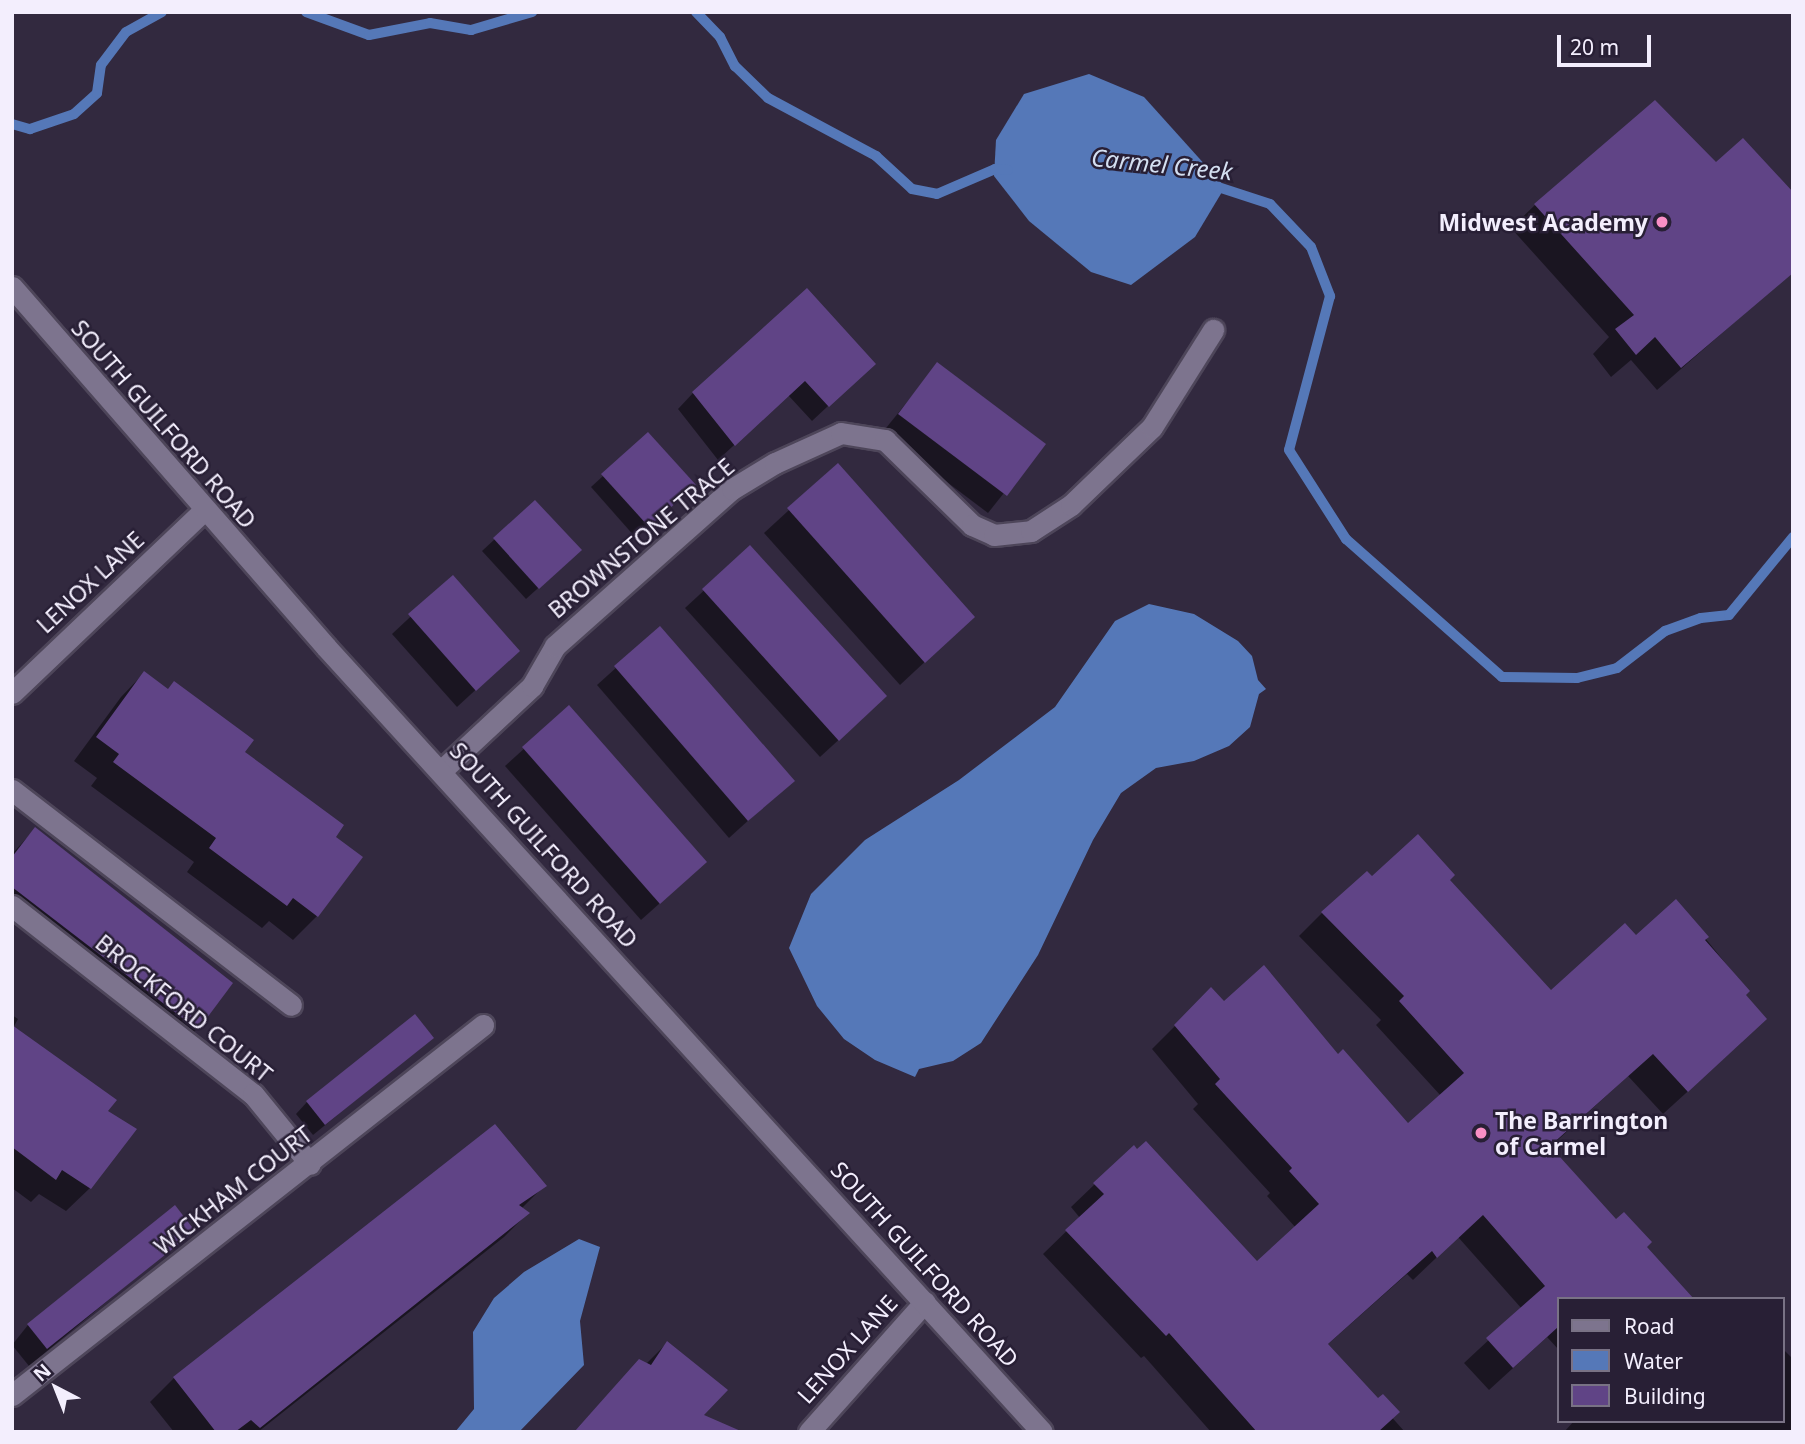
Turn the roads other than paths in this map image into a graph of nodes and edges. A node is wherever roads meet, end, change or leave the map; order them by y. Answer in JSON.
{"nodes":[{"id":1,"x":12,"y":287,"type":"edge"},
{"id":2,"x":1213,"y":330,"type":"dead end"},
{"id":3,"x":204,"y":510,"type":"junction"},
{"id":4,"x":12,"y":693,"type":"edge"},
{"id":5,"x":441,"y":771,"type":"junction"},
{"id":6,"x":12,"y":790,"type":"edge"},
{"id":7,"x":12,"y":906,"type":"edge"},
{"id":8,"x":290,"y":1005,"type":"dead end"},
{"id":9,"x":483,"y":1025,"type":"dead end"},
{"id":10,"x":310,"y":1164,"type":"junction"},
{"id":11,"x":925,"y":1302,"type":"junction"},
{"id":12,"x":12,"y":1395,"type":"edge"},
{"id":13,"x":808,"y":1432,"type":"edge"},
{"id":14,"x":1042,"y":1432,"type":"edge"}],
"edges":[{"from":1,"to":3,"type":"street","name":"SOUTH GUILFORD ROAD"},
{"from":2,"to":5,"type":"street","name":"BROWNSTONE TRACE"},
{"from":3,"to":4,"type":"street","name":"LENOX LANE"},
{"from":3,"to":5,"type":"street","name":"SOUTH GUILFORD ROAD"},
{"from":5,"to":11,"type":"street","name":"SOUTH GUILFORD ROAD"},
{"from":6,"to":8,"type":"street"},
{"from":7,"to":10,"type":"street","name":"BROCKFORD COURT"},
{"from":9,"to":10,"type":"street","name":"WICKHAM COURT"},
{"from":10,"to":12,"type":"street","name":"WICKHAM COURT"},
{"from":11,"to":13,"type":"street","name":"LENOX LANE"},
{"from":11,"to":14,"type":"street","name":"SOUTH GUILFORD ROAD"}]}
